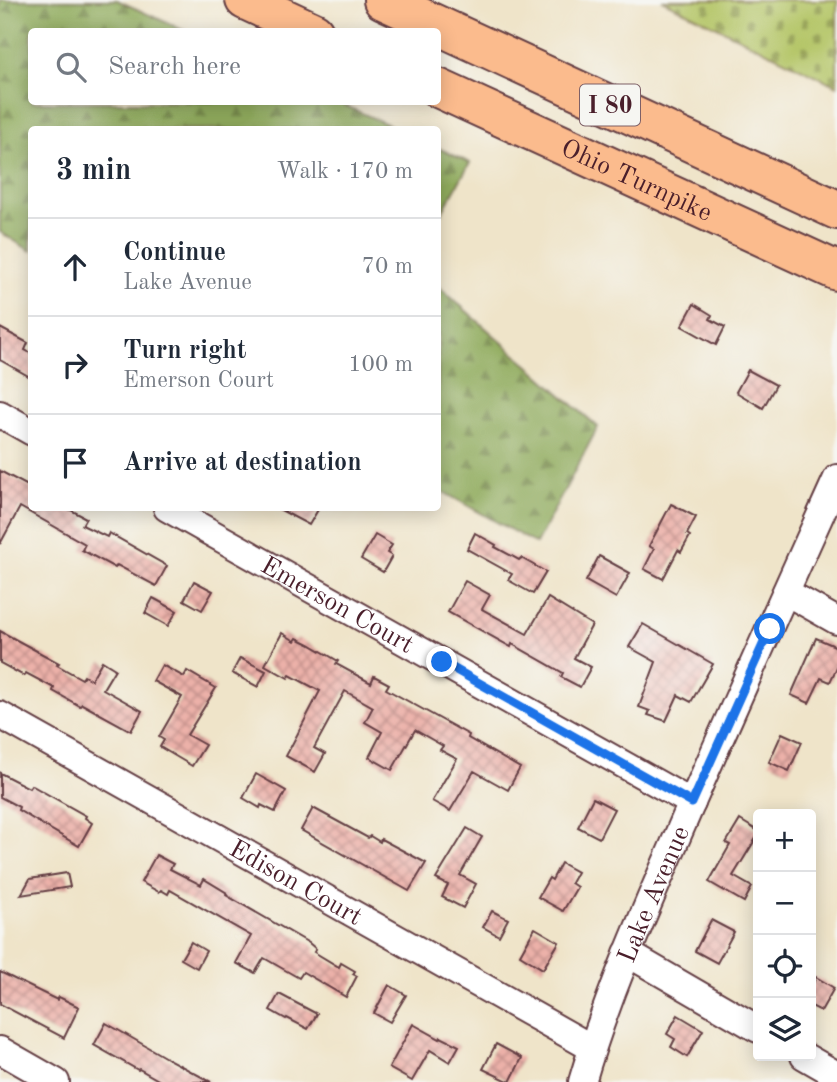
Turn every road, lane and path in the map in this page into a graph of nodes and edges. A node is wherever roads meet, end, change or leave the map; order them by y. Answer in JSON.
{"nodes":[{"id":1,"x":245,"y":0,"type":"edge"},
{"id":2,"x":383,"y":0,"type":"edge"},
{"id":3,"x":305,"y":28,"type":"edge"},
{"id":4,"x":441,"y":89,"type":"edge"},
{"id":5,"x":837,"y":210,"type":"edge"},
{"id":6,"x":837,"y":271,"type":"edge"},
{"id":7,"x":0,"y":414,"type":"edge"},
{"id":8,"x":28,"y":430,"type":"edge"},
{"id":9,"x":837,"y":478,"type":"edge"},
{"id":10,"x":172,"y":511,"type":"edge"},
{"id":11,"x":786,"y":592,"type":"junction"},
{"id":12,"x":837,"y":621,"type":"edge"},
{"id":13,"x":0,"y":715,"type":"edge"},
{"id":14,"x":692,"y":803,"type":"junction"},
{"id":15,"x":627,"y":953,"type":"junction"},
{"id":16,"x":753,"y":1026,"type":"edge"},
{"id":17,"x":592,"y":1048,"type":"junction"},
{"id":18,"x":0,"y":1050,"type":"edge"},
{"id":19,"x":813,"y":1061,"type":"edge"},
{"id":20,"x":837,"y":1075,"type":"edge"},
{"id":21,"x":56,"y":1082,"type":"edge"},
{"id":22,"x":582,"y":1082,"type":"edge"}],
"edges":[{"from":1,"to":3,"type":"highway"},
{"from":2,"to":5,"type":"highway","number":"I 80"},
{"from":4,"to":6,"type":"highway","name":"Ohio Turnpike","number":"I 80"},
{"from":7,"to":8,"type":"street"},
{"from":9,"to":11,"type":"street","name":"Lake Avenue"},
{"from":10,"to":14,"type":"street","name":"Emerson Court"},
{"from":11,"to":12,"type":"street"},
{"from":11,"to":14,"type":"street","name":"Lake Avenue"},
{"from":13,"to":17,"type":"street","name":"Edison Court"},
{"from":14,"to":15,"type":"street","name":"Lake Avenue"},
{"from":15,"to":16,"type":"street"},
{"from":15,"to":17,"type":"street","name":"Lake Avenue"},
{"from":17,"to":22,"type":"street","name":"Lake Avenue"},
{"from":18,"to":21,"type":"street"},
{"from":19,"to":20,"type":"street"}]}
